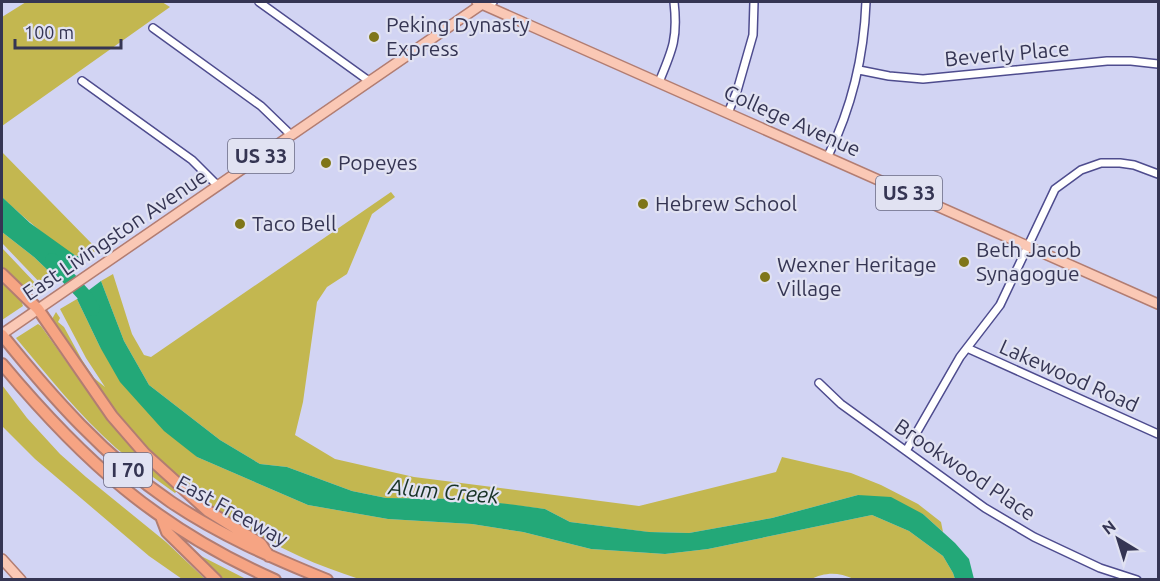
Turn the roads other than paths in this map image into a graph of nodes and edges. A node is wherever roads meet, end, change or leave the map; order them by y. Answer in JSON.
{"nodes":[{"id":1,"x":259,"y":2,"type":"edge"},
{"id":2,"x":481,"y":2,"type":"edge"},
{"id":3,"x":493,"y":2,"type":"edge"},
{"id":4,"x":674,"y":2,"type":"edge"},
{"id":5,"x":754,"y":2,"type":"edge"},
{"id":6,"x":866,"y":2,"type":"edge"},
{"id":7,"x":153,"y":28,"type":"dead end"},
{"id":8,"x":1158,"y":64,"type":"edge"},
{"id":9,"x":859,"y":70,"type":"junction"},
{"id":10,"x":82,"y":81,"type":"dead end"},
{"id":11,"x":369,"y":81,"type":"junction"},
{"id":12,"x":659,"y":82,"type":"junction"},
{"id":13,"x":728,"y":113,"type":"junction"},
{"id":14,"x":291,"y":135,"type":"junction"},
{"id":15,"x":828,"y":156,"type":"junction"},
{"id":16,"x":1158,"y":174,"type":"edge"},
{"id":17,"x":218,"y":186,"type":"junction"},
{"id":18,"x":1028,"y":246,"type":"junction"},
{"id":19,"x":2,"y":274,"type":"edge"},
{"id":20,"x":1158,"y":304,"type":"edge"},
{"id":21,"x":38,"y":309,"type":"junction"},
{"id":22,"x":2,"y":334,"type":"edge"},
{"id":23,"x":967,"y":348,"type":"junction"},
{"id":24,"x":2,"y":364,"type":"edge"},
{"id":25,"x":819,"y":383,"type":"dead end"},
{"id":26,"x":1158,"y":435,"type":"edge"},
{"id":27,"x":906,"y":451,"type":"junction"},
{"id":28,"x":162,"y":518,"type":"junction"},
{"id":29,"x":269,"y":556,"type":"junction"},
{"id":30,"x":2,"y":560,"type":"edge"},
{"id":31,"x":21,"y":579,"type":"edge"},
{"id":32,"x":216,"y":579,"type":"edge"},
{"id":33,"x":275,"y":579,"type":"edge"},
{"id":34,"x":327,"y":579,"type":"edge"},
{"id":35,"x":1137,"y":579,"type":"edge"}],
"edges":[{"from":1,"to":11,"type":"street"},
{"from":2,"to":3,"type":"street"},
{"from":2,"to":11,"type":"main road","name":"East Livingston Avenue","number":"US 33"},
{"from":2,"to":12,"type":"main road","name":"College Avenue","number":"US 33"},
{"from":4,"to":12,"type":"street"},
{"from":5,"to":13,"type":"street"},
{"from":6,"to":9,"type":"street"},
{"from":7,"to":14,"type":"street"},
{"from":8,"to":9,"type":"street","name":"Beverly Place"},
{"from":9,"to":15,"type":"street"},
{"from":10,"to":17,"type":"street"},
{"from":11,"to":14,"type":"main road","name":"East Livingston Avenue","number":"US 33"},
{"from":12,"to":13,"type":"main road","name":"College Avenue","number":"US 33"},
{"from":13,"to":15,"type":"main road","name":"College Avenue","number":"US 33"},
{"from":14,"to":17,"type":"main road","name":"East Livingston Avenue","number":"US 33"},
{"from":15,"to":18,"type":"main road","name":"College Avenue","number":"US 33"},
{"from":16,"to":18,"type":"street"},
{"from":17,"to":21,"type":"main road","name":"East Livingston Avenue","number":"US 33"},
{"from":18,"to":20,"type":"main road","name":"College Avenue","number":"US 33"},
{"from":18,"to":23,"type":"street"},
{"from":19,"to":21,"type":"highway"},
{"from":21,"to":22,"type":"main road","name":"East Livingston Avenue","number":"US 33"},
{"from":21,"to":29,"type":"highway"},
{"from":22,"to":29,"type":"highway","name":"East Freeway","number":"I 70"},
{"from":23,"to":26,"type":"street","name":"Lakewood Road"},
{"from":23,"to":27,"type":"street"},
{"from":24,"to":28,"type":"highway","name":"East Freeway","number":"I 70"},
{"from":25,"to":27,"type":"street","name":"Brookwood Place"},
{"from":27,"to":35,"type":"street","name":"Brookwood Place"},
{"from":28,"to":32,"type":"highway"},
{"from":28,"to":33,"type":"highway","name":"East Freeway","number":"I 70"},
{"from":29,"to":34,"type":"highway","name":"East Freeway","number":"I 70"},
{"from":30,"to":31,"type":"main road"}]}
